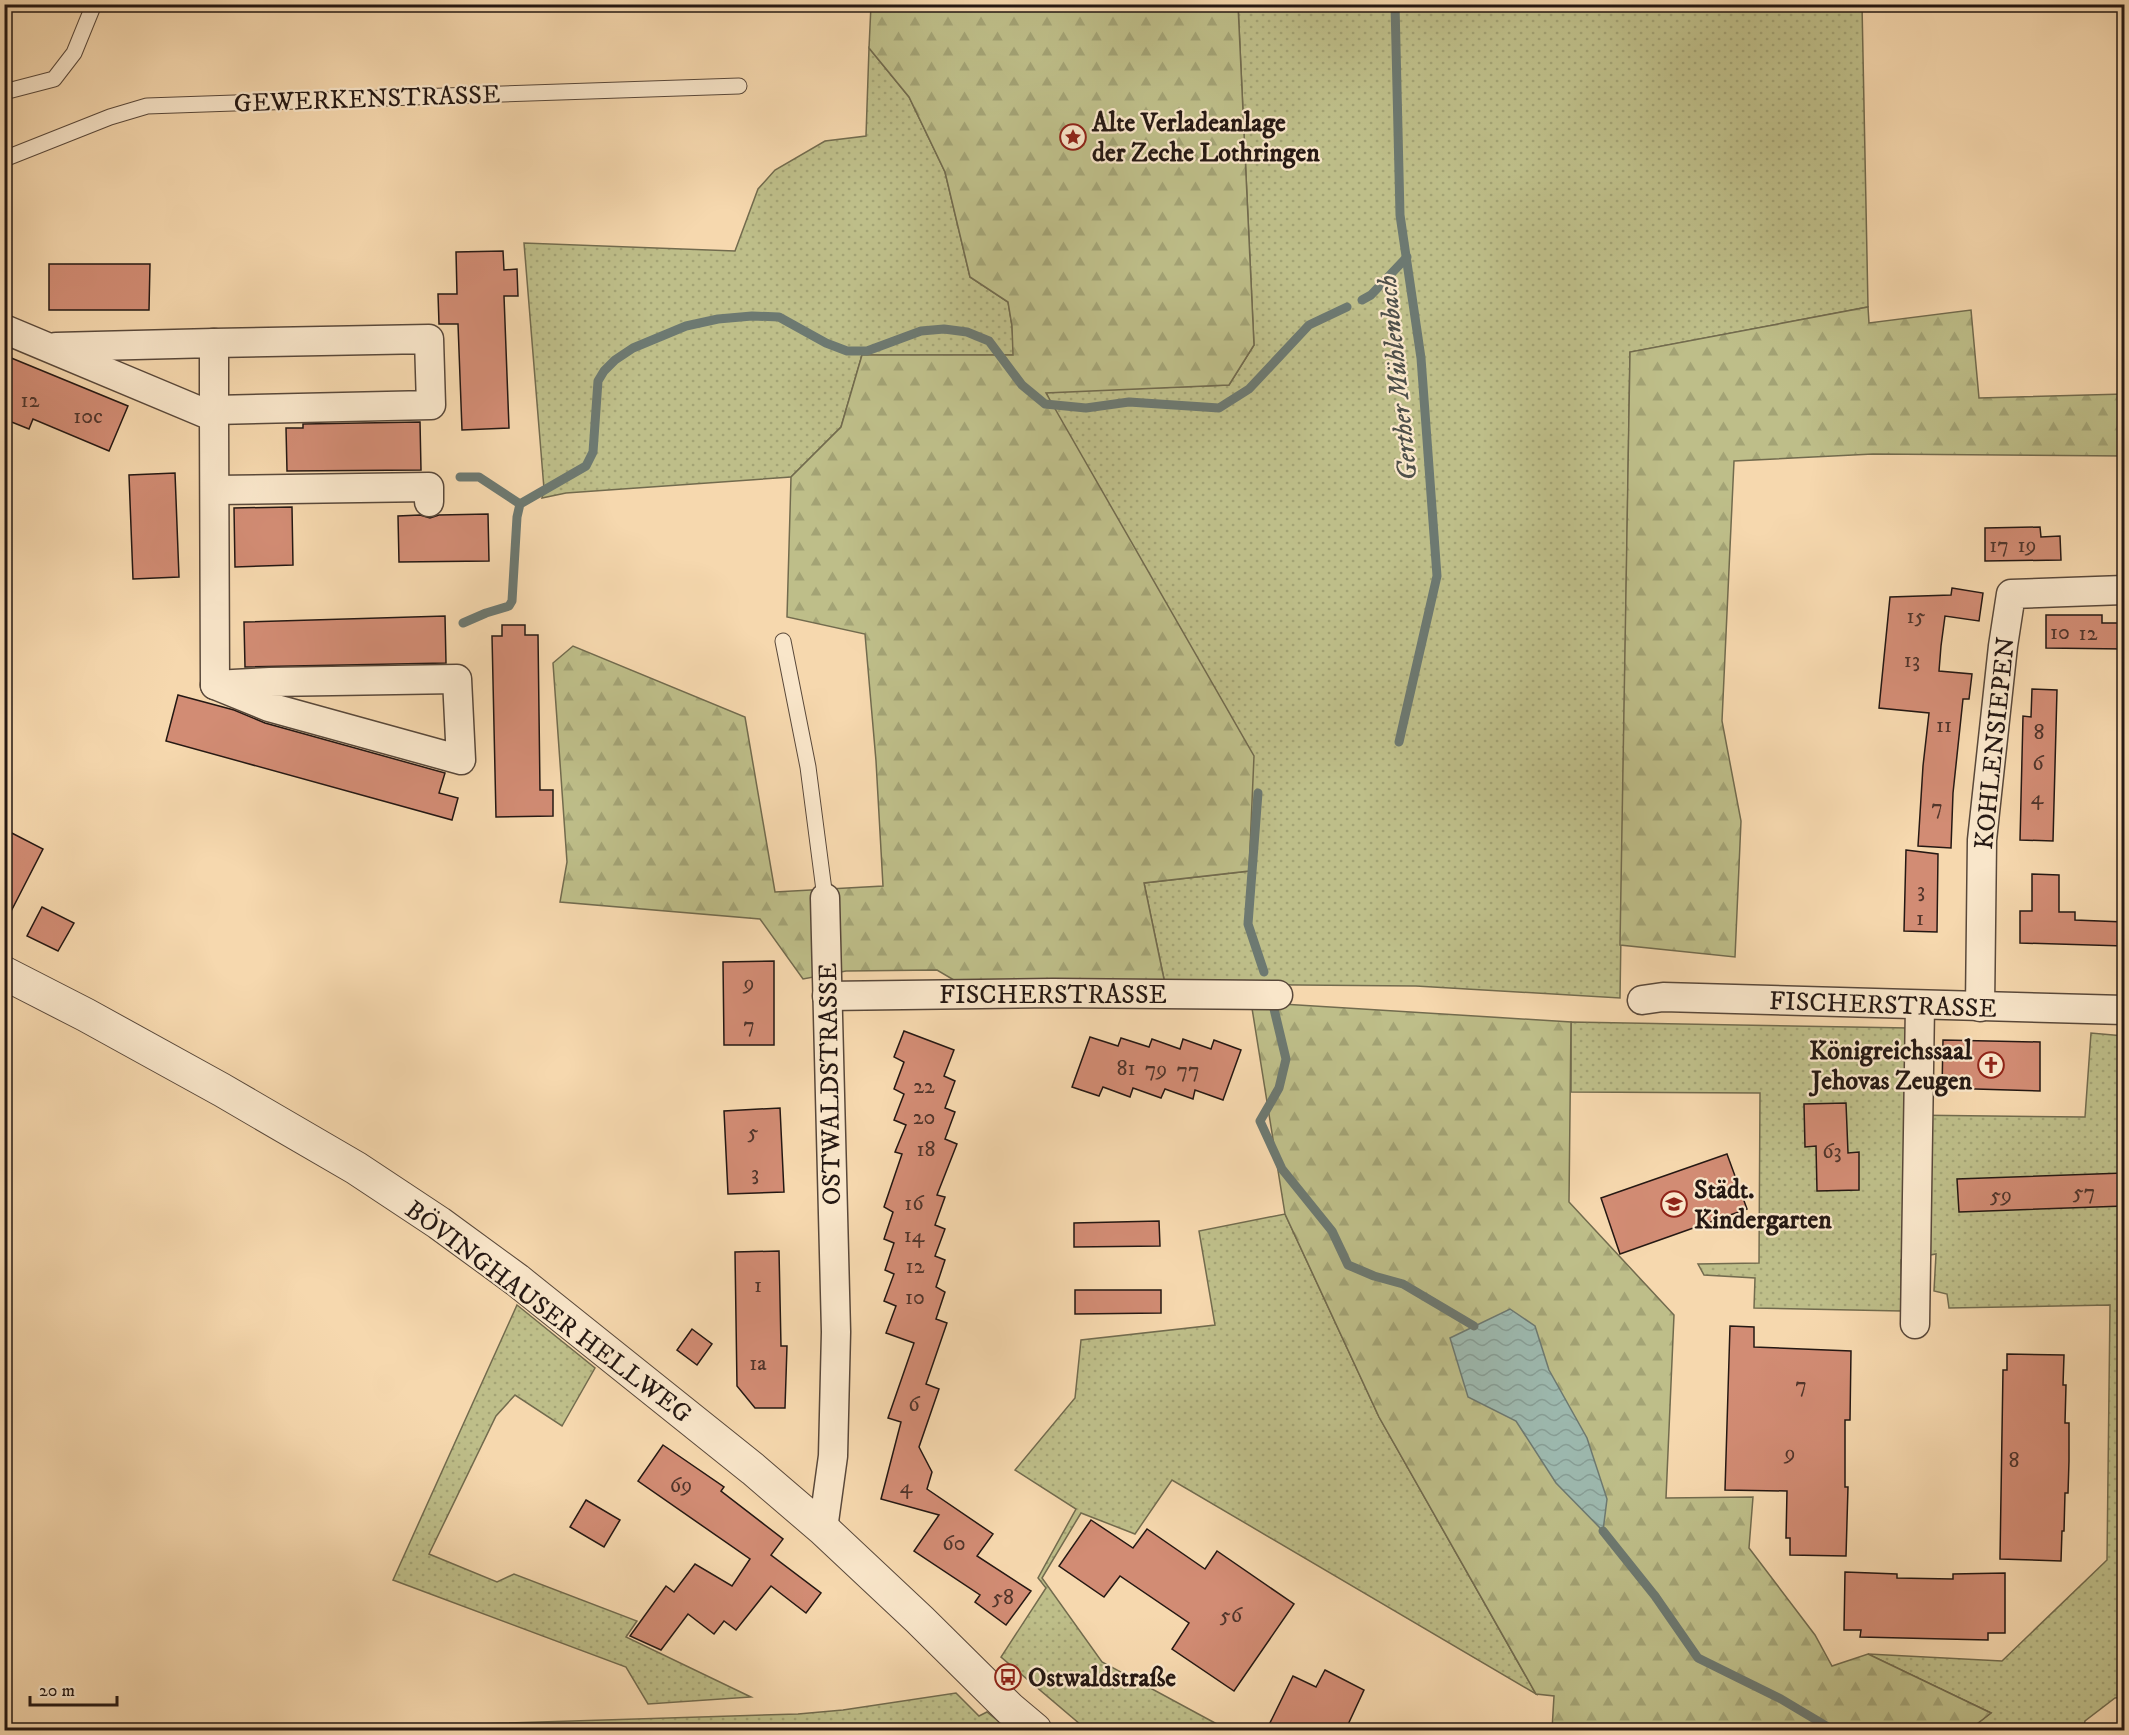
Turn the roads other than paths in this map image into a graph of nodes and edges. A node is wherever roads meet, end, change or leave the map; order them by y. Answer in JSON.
{"nodes":[{"id":1,"x":94,"y":4,"type":"edge"},
{"id":2,"x":739,"y":86,"type":"dead end"},
{"id":3,"x":4,"y":92,"type":"edge"},
{"id":4,"x":4,"y":159,"type":"edge"},
{"id":5,"x":4,"y":329,"type":"edge"},
{"id":6,"x":214,"y":342,"type":"junction"},
{"id":7,"x":45,"y":347,"type":"junction"},
{"id":8,"x":214,"y":413,"type":"junction"},
{"id":9,"x":215,"y":490,"type":"junction"},
{"id":10,"x":429,"y":502,"type":"dead end"},
{"id":11,"x":2124,"y":590,"type":"edge"},
{"id":12,"x":783,"y":641,"type":"dead end"},
{"id":13,"x":215,"y":685,"type":"junction"},
{"id":14,"x":825,"y":898,"type":"joint"},
{"id":15,"x":4,"y":973,"type":"edge"},
{"id":16,"x":1278,"y":995,"type":"dead end"},
{"id":17,"x":827,"y":996,"type":"junction"},
{"id":18,"x":1642,"y":1000,"type":"dead end"},
{"id":19,"x":1920,"y":1005,"type":"junction"},
{"id":20,"x":1980,"y":1007,"type":"junction"},
{"id":21,"x":2124,"y":1010,"type":"edge"},
{"id":22,"x":1915,"y":1324,"type":"dead end"},
{"id":23,"x":823,"y":1529,"type":"junction"},
{"id":24,"x":1035,"y":1731,"type":"edge"}],
"edges":[{"from":1,"to":3,"type":"lane"},
{"from":2,"to":4,"type":"lane","name":"GEWERKENSTRASSE"},
{"from":5,"to":7,"type":"street"},
{"from":6,"to":7,"type":"street"},
{"from":6,"to":8,"type":"street"},
{"from":6,"to":8,"type":"street"},
{"from":7,"to":8,"type":"street"},
{"from":8,"to":9,"type":"street"},
{"from":9,"to":10,"type":"street"},
{"from":9,"to":13,"type":"street"},
{"from":11,"to":20,"type":"street","name":"KOHLENSIEPEN"},
{"from":12,"to":14,"type":"lane","name":"OSTWALDSTRASSE"},
{"from":13,"to":13,"type":"street"},
{"from":14,"to":17,"type":"street","name":"OSTWALDSTRASSE"},
{"from":15,"to":23,"type":"street","name":"BÖVINGHAUSER HELLWEG"},
{"from":16,"to":17,"type":"street","name":"FISCHERSTRASSE"},
{"from":17,"to":23,"type":"street","name":"OSTWALDSTRASSE"},
{"from":18,"to":19,"type":"street","name":"FISCHERSTRASSE"},
{"from":19,"to":20,"type":"street","name":"FISCHERSTRASSE"},
{"from":19,"to":22,"type":"street"},
{"from":20,"to":21,"type":"street","name":"FISCHERSTRASSE"},
{"from":23,"to":24,"type":"street","name":"BÖVINGHAUSER HELLWEG"}]}
